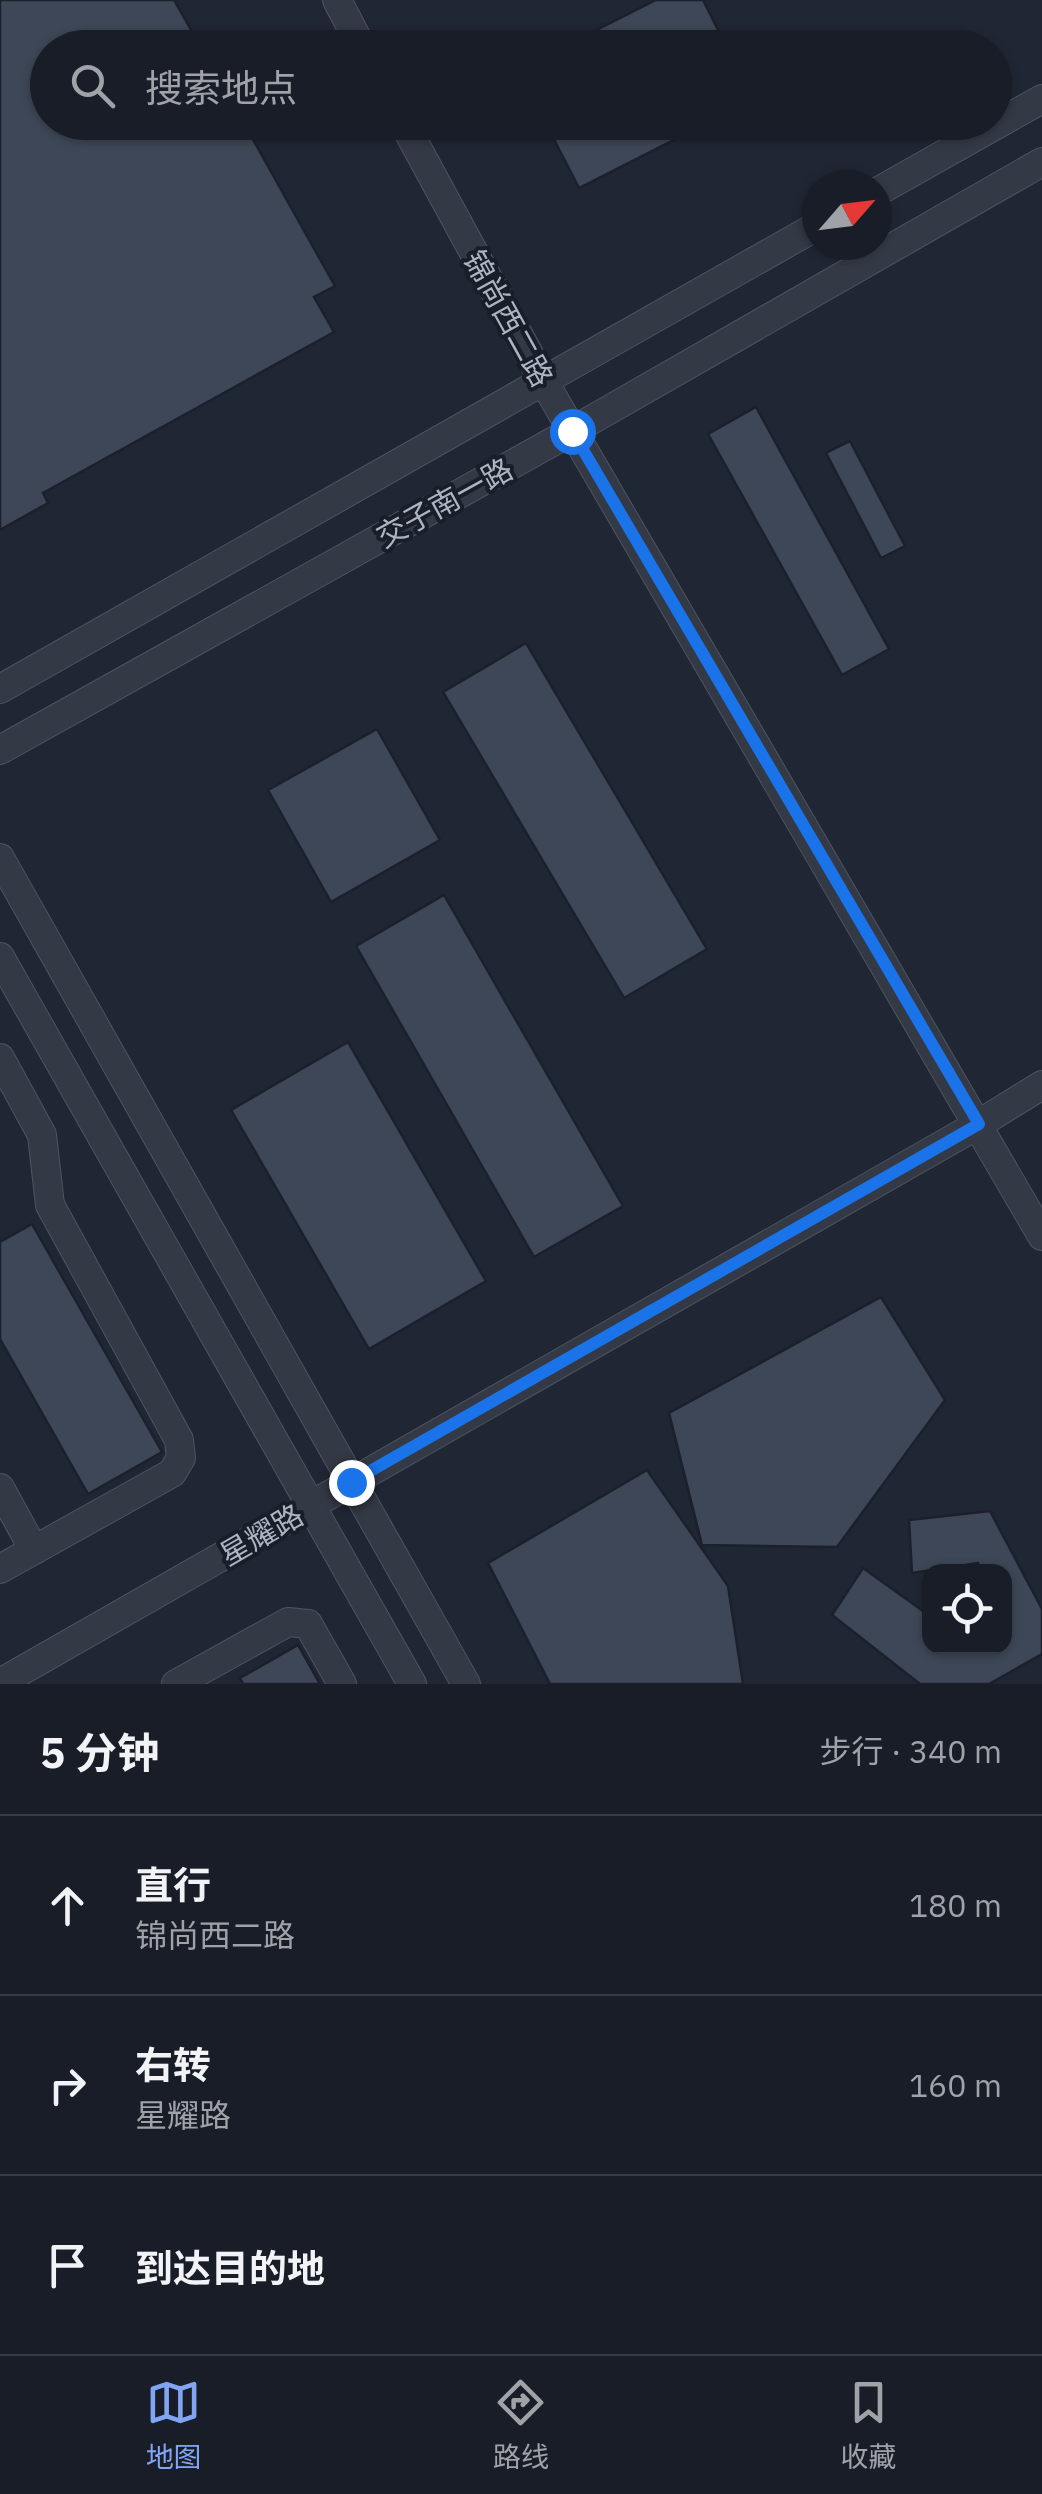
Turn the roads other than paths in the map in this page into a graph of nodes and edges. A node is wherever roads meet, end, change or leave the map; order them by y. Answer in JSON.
{"nodes":[{"id":1,"x":336,"y":0,"type":"edge"},
{"id":2,"x":352,"y":30,"type":"edge"},
{"id":3,"x":1042,"y":99,"type":"edge"},
{"id":4,"x":1012,"y":116,"type":"edge"},
{"id":5,"x":413,"y":140,"type":"edge"},
{"id":6,"x":969,"y":140,"type":"edge"},
{"id":7,"x":1042,"y":162,"type":"edge"},
{"id":8,"x":892,"y":184,"type":"edge"},
{"id":9,"x":802,"y":235,"type":"edge"},
{"id":10,"x":544,"y":382,"type":"junction"},
{"id":11,"x":572,"y":431,"type":"junction"},
{"id":12,"x":0,"y":690,"type":"edge"},
{"id":13,"x":0,"y":750,"type":"edge"},
{"id":14,"x":0,"y":858,"type":"edge"},
{"id":15,"x":0,"y":957,"type":"edge"},
{"id":16,"x":0,"y":1058,"type":"edge"},
{"id":17,"x":1042,"y":1085,"type":"edge"},
{"id":18,"x":979,"y":1124,"type":"junction"},
{"id":19,"x":1042,"y":1236,"type":"edge"},
{"id":20,"x":351,"y":1482,"type":"junction"},
{"id":21,"x":0,"y":1488,"type":"edge"},
{"id":22,"x":312,"y":1504,"type":"junction"},
{"id":23,"x":34,"y":1550,"type":"junction"},
{"id":24,"x":0,"y":1569,"type":"edge"},
{"id":25,"x":0,"y":1683,"type":"edge"},
{"id":26,"x":176,"y":1684,"type":"edge"},
{"id":27,"x":342,"y":1684,"type":"edge"},
{"id":28,"x":412,"y":1684,"type":"edge"},
{"id":29,"x":466,"y":1684,"type":"edge"}],
"edges":[{"from":1,"to":2,"type":"street"},
{"from":3,"to":4,"type":"street"},
{"from":5,"to":10,"type":"street","name":"锦尚西二路"},
{"from":6,"to":8,"type":"street"},
{"from":7,"to":11,"type":"street","name":"交子南一路"},
{"from":9,"to":10,"type":"street","name":"交子南一路"},
{"from":10,"to":11,"type":"street","name":"锦尚西二路"},
{"from":10,"to":12,"type":"street","name":"交子南一路"},
{"from":11,"to":13,"type":"street","name":"交子南一路"},
{"from":11,"to":18,"type":"street","name":"锦尚西二路"},
{"from":14,"to":20,"type":"street"},
{"from":15,"to":22,"type":"street"},
{"from":16,"to":23,"type":"street"},
{"from":17,"to":18,"type":"street","name":"星耀路"},
{"from":18,"to":19,"type":"street","name":"锦尚西二路"},
{"from":18,"to":20,"type":"street","name":"星耀路"},
{"from":20,"to":22,"type":"street","name":"星耀路"},
{"from":20,"to":29,"type":"street"},
{"from":21,"to":23,"type":"street"},
{"from":22,"to":25,"type":"street","name":"星耀路"},
{"from":22,"to":28,"type":"street"},
{"from":23,"to":24,"type":"street"},
{"from":26,"to":27,"type":"street"}]}
